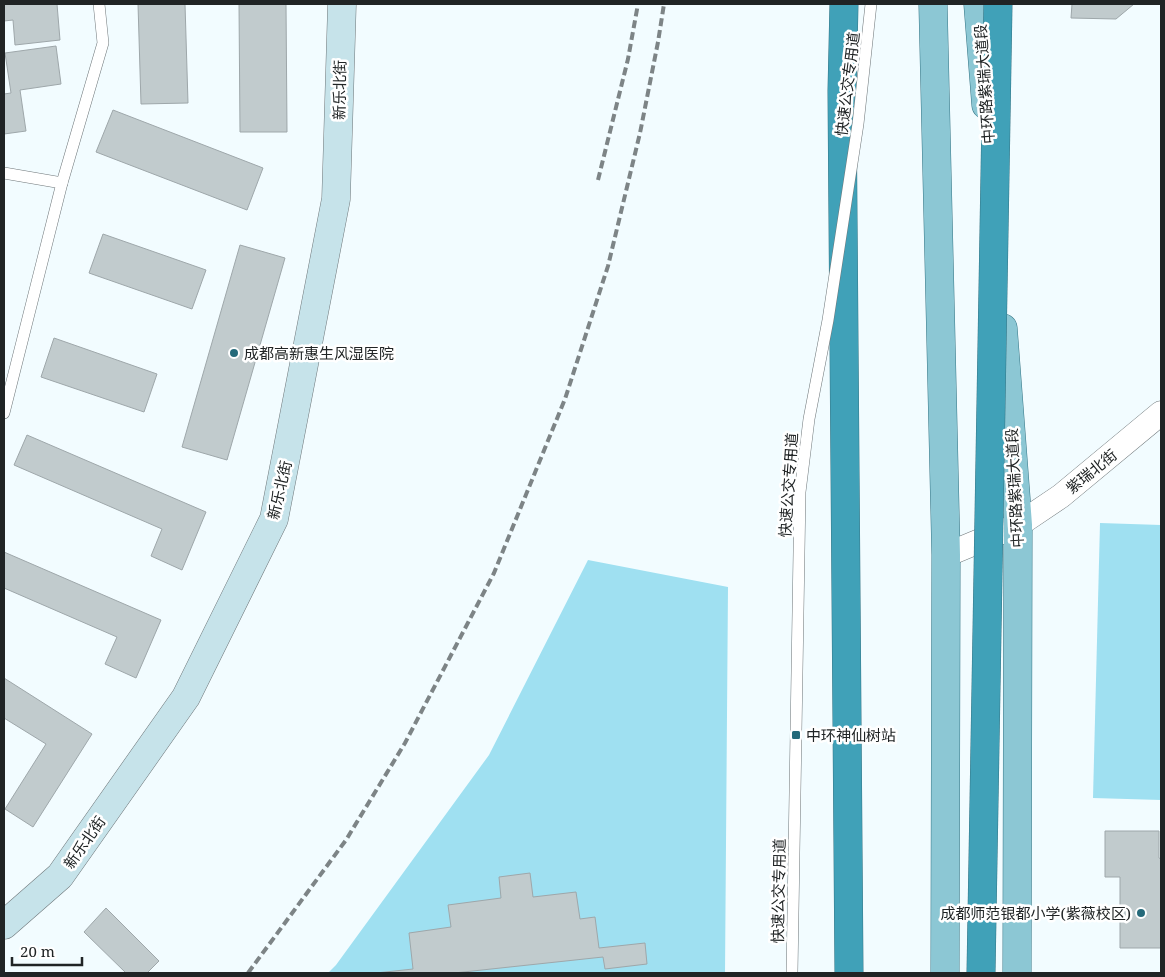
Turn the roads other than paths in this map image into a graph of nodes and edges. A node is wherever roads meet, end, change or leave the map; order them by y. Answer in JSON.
{"nodes":[{"id":1,"x":100,"y":4,"type":"edge"},
{"id":2,"x":342,"y":4,"type":"edge"},
{"id":3,"x":844,"y":4,"type":"edge"},
{"id":4,"x":871,"y":4,"type":"edge"},
{"id":5,"x":933,"y":4,"type":"edge"},
{"id":6,"x":978,"y":4,"type":"edge"},
{"id":7,"x":998,"y":4,"type":"edge"},
{"id":8,"x":4,"y":173,"type":"edge"},
{"id":9,"x":62,"y":183,"type":"junction"},
{"id":10,"x":4,"y":413,"type":"edge"},
{"id":11,"x":1161,"y":413,"type":"edge"},
{"id":12,"x":1018,"y":525,"type":"junction"},
{"id":13,"x":946,"y":555,"type":"junction"},
{"id":14,"x":4,"y":925,"type":"edge"},
{"id":15,"x":792,"y":973,"type":"edge"},
{"id":16,"x":848,"y":973,"type":"edge"},
{"id":17,"x":945,"y":973,"type":"edge"},
{"id":18,"x":981,"y":973,"type":"edge"},
{"id":19,"x":1017,"y":973,"type":"edge"}],
"edges":[{"from":1,"to":9,"type":"lane"},
{"from":2,"to":14,"type":"street","name":"新乐北街"},
{"from":3,"to":16,"type":"highway","bridge":true},
{"from":4,"to":15,"type":"lane","name":"快速公交专用道","bridge":true},
{"from":5,"to":13,"type":"main road"},
{"from":6,"to":12,"type":"main road","name":"中环路紫瑞大道段"},
{"from":7,"to":18,"type":"highway","bridge":true},
{"from":8,"to":9,"type":"lane"},
{"from":9,"to":10,"type":"lane"},
{"from":11,"to":12,"type":"street","name":"紫瑞北街"},
{"from":12,"to":13,"type":"street","name":"紫瑞北街"},
{"from":12,"to":19,"type":"main road","name":"中环路紫瑞大道段"},
{"from":13,"to":17,"type":"main road"}]}
